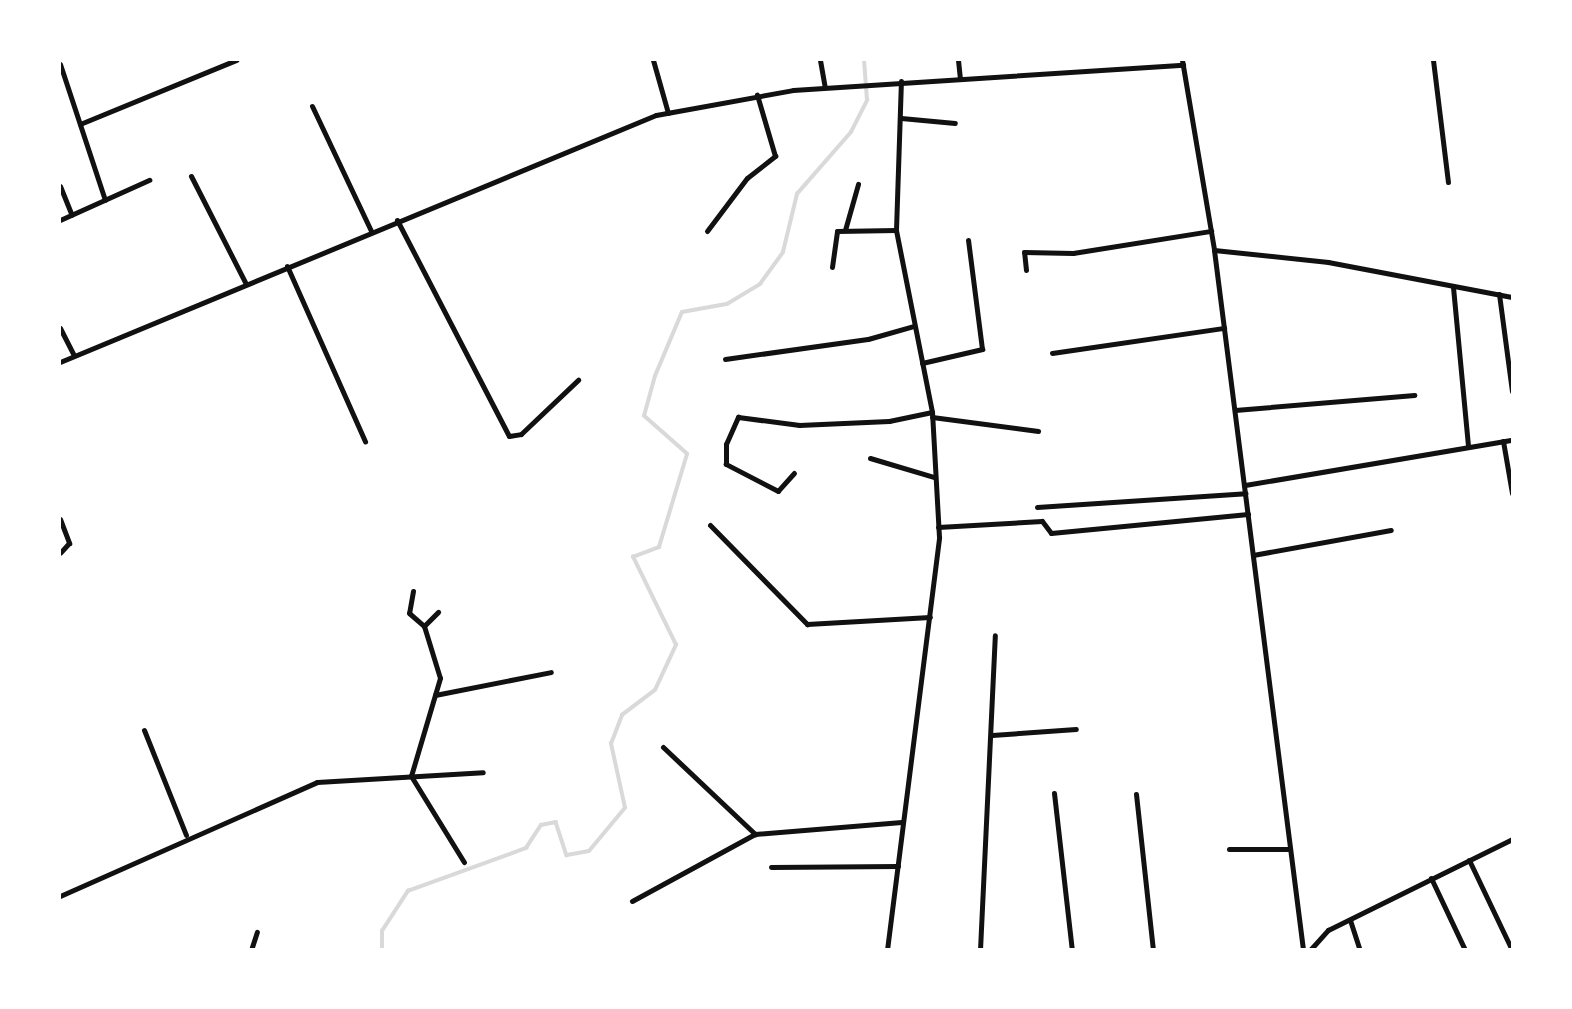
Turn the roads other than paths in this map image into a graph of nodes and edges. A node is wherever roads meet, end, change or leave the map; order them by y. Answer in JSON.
{"nodes":[{"id":1,"x":236,"y":60,"type":"edge"},
{"id":2,"x":653,"y":60,"type":"edge"},
{"id":3,"x":820,"y":60,"type":"edge"},
{"id":4,"x":958,"y":60,"type":"edge"},
{"id":5,"x":1433,"y":60,"type":"edge"},
{"id":6,"x":1183,"y":62,"type":"edge"},
{"id":7,"x":60,"y":64,"type":"edge"},
{"id":8,"x":960,"y":79,"type":"junction"},
{"id":9,"x":901,"y":82,"type":"junction"},
{"id":10,"x":825,"y":88,"type":"junction"},
{"id":11,"x":757,"y":95,"type":"junction"},
{"id":12,"x":312,"y":106,"type":"dead end"},
{"id":13,"x":668,"y":113,"type":"junction"},
{"id":14,"x":901,"y":118,"type":"junction"},
{"id":15,"x":955,"y":123,"type":"dead end"},
{"id":16,"x":80,"y":124,"type":"junction"},
{"id":17,"x":191,"y":176,"type":"dead end"},
{"id":18,"x":149,"y":180,"type":"dead end"},
{"id":19,"x":1448,"y":182,"type":"dead end"},
{"id":20,"x":858,"y":184,"type":"dead end"},
{"id":21,"x":60,"y":186,"type":"edge"},
{"id":22,"x":105,"y":200,"type":"junction"},
{"id":23,"x":72,"y":215,"type":"junction"},
{"id":24,"x":60,"y":220,"type":"edge"},
{"id":25,"x":397,"y":220,"type":"junction"},
{"id":26,"x":845,"y":230,"type":"junction"},
{"id":27,"x":896,"y":230,"type":"junction"},
{"id":28,"x":371,"y":231,"type":"junction"},
{"id":29,"x":707,"y":231,"type":"dead end"},
{"id":30,"x":1211,"y":231,"type":"junction"},
{"id":31,"x":968,"y":240,"type":"dead end"},
{"id":32,"x":1214,"y":250,"type":"junction"},
{"id":33,"x":287,"y":267,"type":"junction"},
{"id":34,"x":832,"y":267,"type":"dead end"},
{"id":35,"x":1026,"y":270,"type":"dead end"},
{"id":36,"x":246,"y":284,"type":"junction"},
{"id":37,"x":1453,"y":287,"type":"junction"},
{"id":38,"x":1499,"y":294,"type":"junction"},
{"id":39,"x":1513,"y":297,"type":"edge"},
{"id":40,"x":914,"y":326,"type":"junction"},
{"id":41,"x":60,"y":328,"type":"edge"},
{"id":42,"x":1224,"y":328,"type":"junction"},
{"id":43,"x":1052,"y":354,"type":"dead end"},
{"id":44,"x":74,"y":356,"type":"junction"},
{"id":45,"x":725,"y":359,"type":"dead end"},
{"id":46,"x":60,"y":362,"type":"edge"},
{"id":47,"x":922,"y":363,"type":"junction"},
{"id":48,"x":578,"y":380,"type":"dead end"},
{"id":49,"x":1513,"y":391,"type":"edge"},
{"id":50,"x":1414,"y":395,"type":"dead end"},
{"id":51,"x":1236,"y":410,"type":"junction"},
{"id":52,"x":932,"y":415,"type":"junction"},
{"id":53,"x":1038,"y":431,"type":"dead end"},
{"id":54,"x":1513,"y":440,"type":"edge"},
{"id":55,"x":365,"y":441,"type":"dead end"},
{"id":56,"x":1503,"y":442,"type":"junction"},
{"id":57,"x":1468,"y":446,"type":"junction"},
{"id":58,"x":870,"y":458,"type":"dead end"},
{"id":59,"x":794,"y":473,"type":"dead end"},
{"id":60,"x":934,"y":477,"type":"junction"},
{"id":61,"x":1245,"y":485,"type":"junction"},
{"id":62,"x":1246,"y":493,"type":"junction"},
{"id":63,"x":1513,"y":493,"type":"edge"},
{"id":64,"x":1037,"y":508,"type":"dead end"},
{"id":65,"x":1248,"y":514,"type":"junction"},
{"id":66,"x":60,"y":519,"type":"edge"},
{"id":67,"x":710,"y":525,"type":"dead end"},
{"id":68,"x":938,"y":527,"type":"junction"},
{"id":69,"x":1391,"y":530,"type":"dead end"},
{"id":70,"x":60,"y":553,"type":"edge"},
{"id":71,"x":1253,"y":555,"type":"junction"},
{"id":72,"x":413,"y":591,"type":"dead end"},
{"id":73,"x":438,"y":612,"type":"dead end"},
{"id":74,"x":930,"y":617,"type":"junction"},
{"id":75,"x":424,"y":626,"type":"junction"},
{"id":76,"x":995,"y":635,"type":"dead end"},
{"id":77,"x":551,"y":672,"type":"dead end"},
{"id":78,"x":435,"y":695,"type":"junction"},
{"id":79,"x":1076,"y":729,"type":"dead end"},
{"id":80,"x":144,"y":730,"type":"dead end"},
{"id":81,"x":992,"y":735,"type":"junction"},
{"id":82,"x":663,"y":747,"type":"dead end"},
{"id":83,"x":483,"y":772,"type":"dead end"},
{"id":84,"x":411,"y":776,"type":"junction"},
{"id":85,"x":1054,"y":793,"type":"dead end"},
{"id":86,"x":1136,"y":794,"type":"dead end"},
{"id":87,"x":902,"y":822,"type":"junction"},
{"id":88,"x":755,"y":834,"type":"junction"},
{"id":89,"x":186,"y":835,"type":"junction"},
{"id":90,"x":1513,"y":839,"type":"edge"},
{"id":91,"x":1229,"y":849,"type":"dead end"},
{"id":92,"x":1290,"y":849,"type":"junction"},
{"id":93,"x":1469,"y":860,"type":"junction"},
{"id":94,"x":464,"y":862,"type":"dead end"},
{"id":95,"x":898,"y":866,"type":"junction"},
{"id":96,"x":771,"y":867,"type":"dead end"},
{"id":97,"x":1431,"y":878,"type":"junction"},
{"id":98,"x":60,"y":896,"type":"edge"},
{"id":99,"x":632,"y":901,"type":"dead end"},
{"id":100,"x":1350,"y":919,"type":"junction"},
{"id":101,"x":257,"y":932,"type":"dead end"},
{"id":102,"x":251,"y":950,"type":"edge"},
{"id":103,"x":887,"y":950,"type":"edge"},
{"id":104,"x":980,"y":950,"type":"edge"},
{"id":105,"x":1072,"y":950,"type":"edge"},
{"id":106,"x":1153,"y":950,"type":"edge"},
{"id":107,"x":1303,"y":950,"type":"edge"},
{"id":108,"x":1310,"y":950,"type":"edge"},
{"id":109,"x":1360,"y":950,"type":"edge"},
{"id":110,"x":1465,"y":950,"type":"edge"},
{"id":111,"x":1512,"y":950,"type":"edge"}],
"edges":[{"from":1,"to":16,"type":"street"},
{"from":2,"to":13,"type":"street"},
{"from":3,"to":10,"type":"street"},
{"from":4,"to":8,"type":"street"},
{"from":5,"to":19,"type":"street"},
{"from":6,"to":8,"type":"street"},
{"from":6,"to":30,"type":"street"},
{"from":7,"to":16,"type":"street"},
{"from":8,"to":9,"type":"street"},
{"from":9,"to":10,"type":"street"},
{"from":9,"to":14,"type":"street"},
{"from":10,"to":11,"type":"street"},
{"from":11,"to":13,"type":"street"},
{"from":11,"to":29,"type":"street"},
{"from":12,"to":28,"type":"street"},
{"from":13,"to":25,"type":"street"},
{"from":14,"to":15,"type":"street"},
{"from":14,"to":27,"type":"street"},
{"from":16,"to":22,"type":"street"},
{"from":17,"to":36,"type":"street"},
{"from":18,"to":22,"type":"street"},
{"from":20,"to":26,"type":"street"},
{"from":21,"to":23,"type":"street"},
{"from":22,"to":23,"type":"street"},
{"from":23,"to":24,"type":"street"},
{"from":25,"to":28,"type":"street"},
{"from":25,"to":48,"type":"street"},
{"from":26,"to":27,"type":"street"},
{"from":26,"to":34,"type":"street"},
{"from":27,"to":40,"type":"street"},
{"from":28,"to":33,"type":"street"},
{"from":30,"to":32,"type":"street"},
{"from":30,"to":35,"type":"street"},
{"from":31,"to":47,"type":"street"},
{"from":32,"to":37,"type":"street"},
{"from":32,"to":42,"type":"street"},
{"from":33,"to":36,"type":"street"},
{"from":33,"to":55,"type":"street"},
{"from":36,"to":44,"type":"street"},
{"from":37,"to":38,"type":"street"},
{"from":37,"to":57,"type":"street"},
{"from":38,"to":39,"type":"street"},
{"from":38,"to":49,"type":"street"},
{"from":40,"to":45,"type":"street"},
{"from":40,"to":47,"type":"street"},
{"from":41,"to":44,"type":"street"},
{"from":42,"to":43,"type":"street"},
{"from":42,"to":51,"type":"street"},
{"from":44,"to":46,"type":"street"},
{"from":47,"to":52,"type":"street"},
{"from":50,"to":51,"type":"street"},
{"from":51,"to":61,"type":"street"},
{"from":52,"to":53,"type":"street"},
{"from":52,"to":59,"type":"street"},
{"from":52,"to":60,"type":"street"},
{"from":54,"to":56,"type":"street"},
{"from":56,"to":57,"type":"street"},
{"from":56,"to":63,"type":"street"},
{"from":57,"to":61,"type":"street"},
{"from":58,"to":60,"type":"street"},
{"from":60,"to":68,"type":"street"},
{"from":61,"to":62,"type":"street"},
{"from":62,"to":64,"type":"street"},
{"from":62,"to":65,"type":"street"},
{"from":65,"to":68,"type":"street"},
{"from":65,"to":71,"type":"street"},
{"from":66,"to":70,"type":"street"},
{"from":67,"to":74,"type":"street"},
{"from":68,"to":74,"type":"street"},
{"from":69,"to":71,"type":"street"},
{"from":71,"to":92,"type":"street"},
{"from":72,"to":75,"type":"street"},
{"from":73,"to":75,"type":"street"},
{"from":74,"to":87,"type":"street"},
{"from":75,"to":78,"type":"street"},
{"from":76,"to":81,"type":"street"},
{"from":77,"to":78,"type":"street"},
{"from":78,"to":84,"type":"street"},
{"from":79,"to":81,"type":"street"},
{"from":80,"to":89,"type":"street"},
{"from":81,"to":104,"type":"street"},
{"from":82,"to":88,"type":"street"},
{"from":83,"to":84,"type":"street"},
{"from":84,"to":89,"type":"street"},
{"from":84,"to":94,"type":"street"},
{"from":85,"to":105,"type":"street"},
{"from":86,"to":106,"type":"street"},
{"from":87,"to":88,"type":"street"},
{"from":87,"to":95,"type":"street"},
{"from":88,"to":99,"type":"street"},
{"from":89,"to":98,"type":"street"},
{"from":90,"to":93,"type":"street"},
{"from":91,"to":92,"type":"street"},
{"from":92,"to":107,"type":"street"},
{"from":93,"to":97,"type":"street"},
{"from":93,"to":111,"type":"street"},
{"from":95,"to":96,"type":"street"},
{"from":95,"to":103,"type":"street"},
{"from":97,"to":100,"type":"street"},
{"from":97,"to":110,"type":"street"},
{"from":100,"to":108,"type":"street"},
{"from":100,"to":109,"type":"street"},
{"from":101,"to":102,"type":"street"}]}
